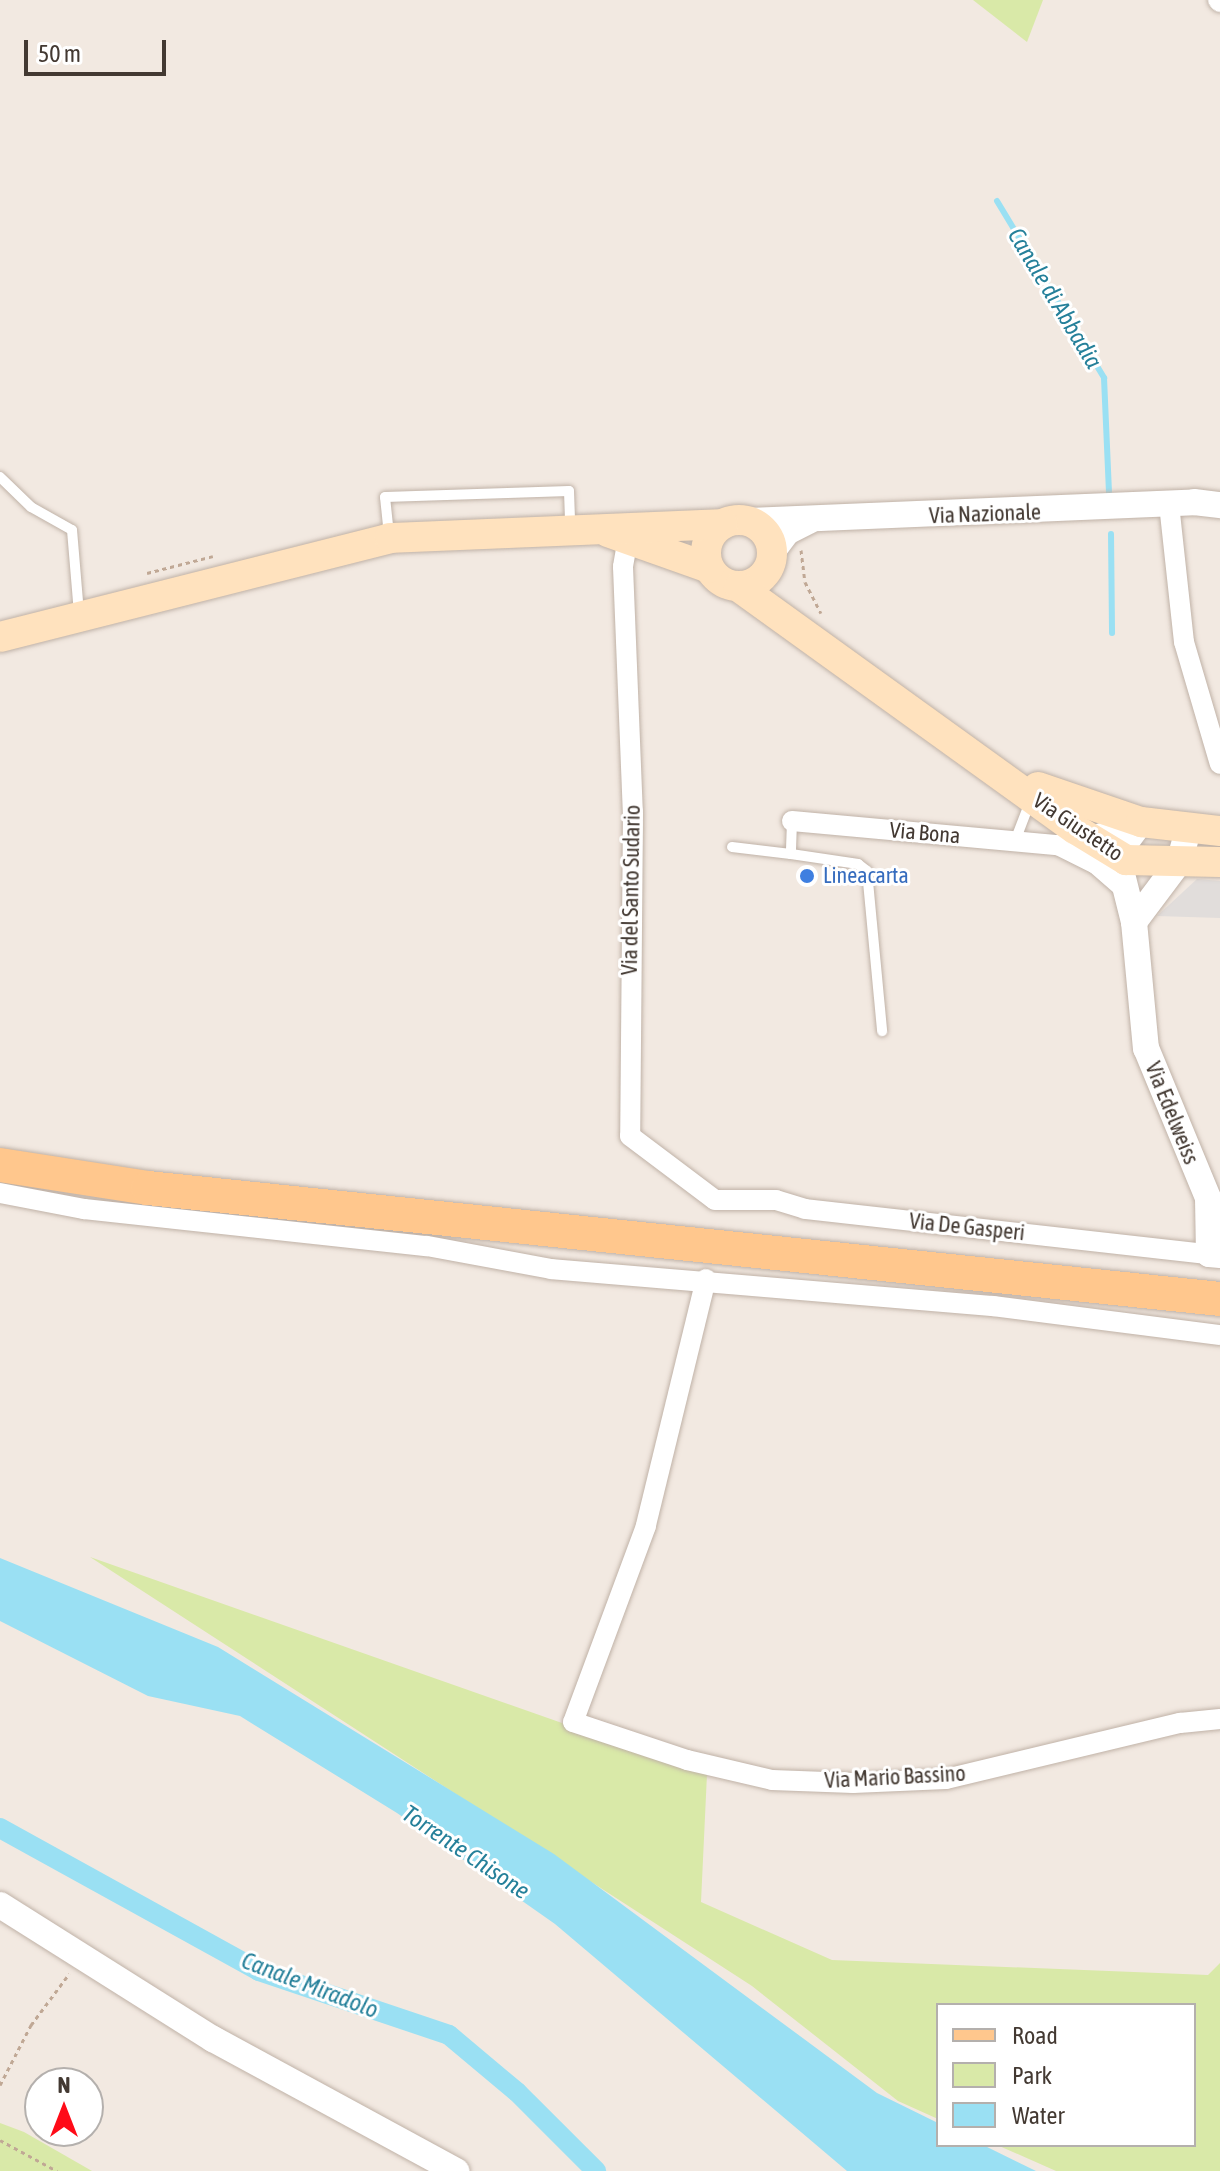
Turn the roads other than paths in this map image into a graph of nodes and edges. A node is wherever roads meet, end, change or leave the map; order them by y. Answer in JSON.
{"nodes":[{"id":1,"x":0,"y":477,"type":"edge"},
{"id":2,"x":1169,"y":504,"type":"junction"},
{"id":3,"x":1220,"y":505,"type":"edge"},
{"id":4,"x":813,"y":519,"type":"junction"},
{"id":5,"x":736,"y":523,"type":"junction"},
{"id":6,"x":581,"y":527,"type":"junction"},
{"id":7,"x":390,"y":538,"type":"junction"},
{"id":8,"x":628,"y":538,"type":"junction"},
{"id":9,"x":771,"y":559,"type":"junction"},
{"id":10,"x":709,"y":568,"type":"junction"},
{"id":11,"x":739,"y":587,"type":"junction"},
{"id":12,"x":80,"y":616,"type":"junction"},
{"id":13,"x":802,"y":630,"type":"junction"},
{"id":14,"x":0,"y":637,"type":"edge"},
{"id":15,"x":1220,"y":764,"type":"edge"},
{"id":16,"x":993,"y":767,"type":"junction"},
{"id":17,"x":1032,"y":797,"type":"junction"},
{"id":18,"x":792,"y":821,"type":"joint"},
{"id":19,"x":1141,"y":822,"type":"junction"},
{"id":20,"x":1189,"y":828,"type":"junction"},
{"id":21,"x":1220,"y":831,"type":"edge"},
{"id":22,"x":1090,"y":838,"type":"junction"},
{"id":23,"x":1015,"y":841,"type":"junction"},
{"id":24,"x":1058,"y":845,"type":"junction"},
{"id":25,"x":732,"y":847,"type":"dead end"},
{"id":26,"x":791,"y":854,"type":"junction"},
{"id":27,"x":1117,"y":854,"type":"junction"},
{"id":28,"x":1179,"y":862,"type":"junction"},
{"id":29,"x":1220,"y":862,"type":"edge"},
{"id":30,"x":1126,"y":890,"type":"junction"},
{"id":31,"x":1134,"y":922,"type":"junction"},
{"id":32,"x":882,"y":1031,"type":"dead end"},
{"id":33,"x":0,"y":1165,"type":"edge"},
{"id":34,"x":0,"y":1193,"type":"edge"},
{"id":35,"x":715,"y":1200,"type":"joint"},
{"id":36,"x":1214,"y":1255,"type":"edge"},
{"id":37,"x":706,"y":1279,"type":"junction"},
{"id":38,"x":1220,"y":1299,"type":"edge"},
{"id":39,"x":1220,"y":1335,"type":"edge"},
{"id":40,"x":1220,"y":1719,"type":"edge"},
{"id":41,"x":0,"y":1905,"type":"edge"},
{"id":42,"x":456,"y":2171,"type":"edge"}],
"edges":[{"from":1,"to":12,"type":"lane"},
{"from":2,"to":3,"type":"street","name":"Via Nazionale"},
{"from":2,"to":4,"type":"street","name":"Via Nazionale"},
{"from":2,"to":15,"type":"street"},
{"from":4,"to":5,"type":"street","name":"Via Nazionale"},
{"from":4,"to":9,"type":"street"},
{"from":5,"to":6,"type":"main road"},
{"from":5,"to":9,"type":"main road"},
{"from":5,"to":10,"type":"main road"},
{"from":6,"to":7,"type":"main road"},
{"from":6,"to":7,"type":"lane"},
{"from":6,"to":8,"type":"main road"},
{"from":7,"to":12,"type":"main road"},
{"from":8,"to":10,"type":"main road"},
{"from":8,"to":35,"type":"street","name":"Via del Santo Sudario"},
{"from":9,"to":11,"type":"main road"},
{"from":9,"to":13,"type":"main road","name":"Via Giustetto"},
{"from":10,"to":11,"type":"main road"},
{"from":11,"to":13,"type":"main road","name":"Via Giustetto"},
{"from":12,"to":14,"type":"main road"},
{"from":13,"to":16,"type":"main road","name":"Via Giustetto"},
{"from":16,"to":17,"type":"main road","name":"Via Giustetto"},
{"from":16,"to":19,"type":"main road","name":"Via Giustetto"},
{"from":17,"to":22,"type":"main road","name":"Via Giustetto"},
{"from":17,"to":23,"type":"lane"},
{"from":18,"to":23,"type":"street","name":"Via Bona"},
{"from":18,"to":26,"type":"lane"},
{"from":19,"to":20,"type":"main road","name":"Via Giustetto"},
{"from":19,"to":22,"type":"street"},
{"from":19,"to":27,"type":"street"},
{"from":20,"to":21,"type":"main road","name":"Via Giustetto"},
{"from":20,"to":28,"type":"street"},
{"from":22,"to":24,"type":"street"},
{"from":22,"to":27,"type":"main road","name":"Via Giustetto"},
{"from":23,"to":24,"type":"street","name":"Via Bona"},
{"from":24,"to":30,"type":"street"},
{"from":25,"to":26,"type":"lane"},
{"from":26,"to":32,"type":"lane"},
{"from":27,"to":28,"type":"main road","name":"Via Giustetto"},
{"from":27,"to":30,"type":"street","name":"Via Edelweiss"},
{"from":28,"to":29,"type":"main road","name":"Via Giustetto"},
{"from":28,"to":31,"type":"street"},
{"from":30,"to":31,"type":"street","name":"Via Edelweiss"},
{"from":31,"to":36,"type":"street","name":"Via Edelweiss"},
{"from":33,"to":38,"type":"main road"},
{"from":34,"to":37,"type":"street"},
{"from":35,"to":36,"type":"street","name":"Via De Gasperi"},
{"from":37,"to":39,"type":"street"},
{"from":37,"to":40,"type":"street","name":"Via Mario Bassino"},
{"from":41,"to":42,"type":"street"}]}
